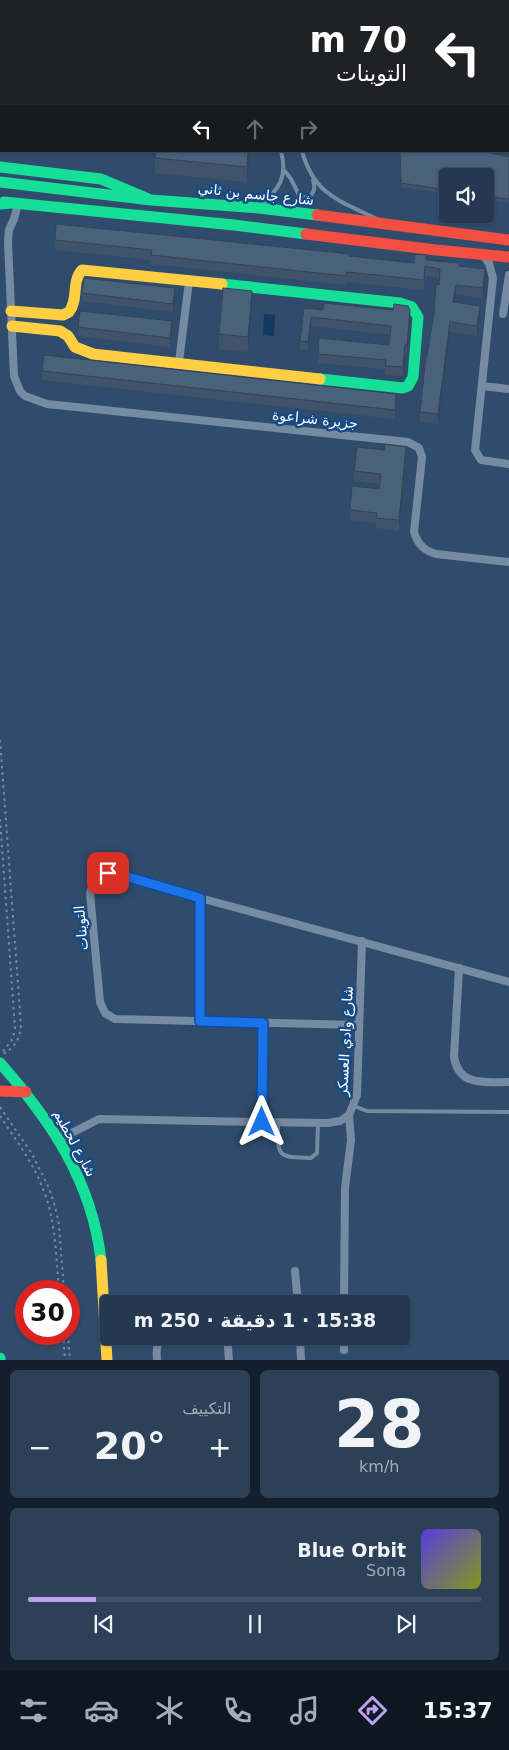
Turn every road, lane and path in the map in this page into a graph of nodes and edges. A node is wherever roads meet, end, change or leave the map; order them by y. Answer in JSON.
{"nodes":[{"id":1,"x":281,"y":152,"type":"edge"},
{"id":2,"x":302,"y":152,"type":"edge"},
{"id":3,"x":0,"y":167,"type":"edge"},
{"id":4,"x":284,"y":170,"type":"junction"},
{"id":5,"x":313,"y":179,"type":"junction"},
{"id":6,"x":0,"y":182,"type":"edge"},
{"id":7,"x":151,"y":200,"type":"junction"},
{"id":8,"x":7,"y":203,"type":"edge"},
{"id":9,"x":259,"y":208,"type":"junction"},
{"id":10,"x":386,"y":223,"type":"junction"},
{"id":11,"x":509,"y":240,"type":"edge"},
{"id":12,"x":483,"y":255,"type":"junction"},
{"id":13,"x":509,"y":257,"type":"edge"},
{"id":14,"x":509,"y":275,"type":"edge"},
{"id":15,"x":189,"y":280,"type":"junction"},
{"id":16,"x":11,"y":311,"type":"junction"},
{"id":17,"x":490,"y":313,"type":"junction"},
{"id":18,"x":506,"y":315,"type":"edge"},
{"id":19,"x":12,"y":326,"type":"junction"},
{"id":20,"x":179,"y":362,"type":"junction"},
{"id":21,"x":482,"y":386,"type":"junction"},
{"id":22,"x":509,"y":389,"type":"edge"},
{"id":23,"x":509,"y":464,"type":"edge"},
{"id":24,"x":509,"y":562,"type":"edge"},
{"id":25,"x":0,"y":740,"type":"edge"},
{"id":26,"x":0,"y":819,"type":"edge"},
{"id":27,"x":200,"y":898,"type":"junction"},
{"id":28,"x":362,"y":941,"type":"junction"},
{"id":29,"x":459,"y":968,"type":"junction"},
{"id":30,"x":509,"y":982,"type":"edge"},
{"id":31,"x":200,"y":1021,"type":"junction"},
{"id":32,"x":263,"y":1023,"type":"junction"},
{"id":33,"x":359,"y":1025,"type":"junction"},
{"id":34,"x":0,"y":1059,"type":"edge"},
{"id":35,"x":509,"y":1082,"type":"edge"},
{"id":36,"x":0,"y":1091,"type":"edge"},
{"id":37,"x":26,"y":1092,"type":"junction"},
{"id":38,"x":354,"y":1106,"type":"junction"},
{"id":39,"x":0,"y":1107,"type":"edge"},
{"id":40,"x":509,"y":1112,"type":"edge"},
{"id":41,"x":348,"y":1115,"type":"junction"},
{"id":42,"x":0,"y":1116,"type":"edge"},
{"id":43,"x":262,"y":1122,"type":"junction"},
{"id":44,"x":278,"y":1122,"type":"junction"},
{"id":45,"x":318,"y":1123,"type":"junction"},
{"id":46,"x":60,"y":1139,"type":"junction"},
{"id":47,"x":296,"y":1271,"type":"dead end"},
{"id":48,"x":58,"y":1280,"type":"edge"},
{"id":49,"x":63,"y":1280,"type":"edge"},
{"id":50,"x":297,"y":1295,"type":"edge"},
{"id":51,"x":344,"y":1295,"type":"edge"},
{"id":52,"x":64,"y":1345,"type":"edge"},
{"id":53,"x":69,"y":1345,"type":"edge"},
{"id":54,"x":157,"y":1345,"type":"edge"},
{"id":55,"x":227,"y":1345,"type":"edge"},
{"id":56,"x":300,"y":1345,"type":"edge"},
{"id":57,"x":344,"y":1345,"type":"edge"},
{"id":58,"x":344,"y":1350,"type":"dead end"},
{"id":59,"x":65,"y":1360,"type":"edge"},
{"id":60,"x":70,"y":1360,"type":"edge"},
{"id":61,"x":107,"y":1360,"type":"edge"},
{"id":62,"x":157,"y":1360,"type":"edge"},
{"id":63,"x":228,"y":1360,"type":"edge"},
{"id":64,"x":301,"y":1360,"type":"edge"}],
"edges":[{"from":1,"to":4,"type":"lane"},
{"from":2,"to":5,"type":"lane"},
{"from":3,"to":7,"type":"street"},
{"from":4,"to":5,"type":"lane"},
{"from":4,"to":9,"type":"lane"},
{"from":5,"to":10,"type":"lane"},
{"from":6,"to":7,"type":"street","name":"شارع جاسم بن ثاني"},
{"from":7,"to":9,"type":"street","name":"شارع جاسم بن ثاني"},
{"from":8,"to":12,"type":"street"},
{"from":8,"to":16,"type":"street"},
{"from":9,"to":10,"type":"street","name":"شارع جاسم بن ثاني"},
{"from":10,"to":11,"type":"street","name":"شارع جاسم بن ثاني"},
{"from":12,"to":13,"type":"street"},
{"from":12,"to":17,"type":"street"},
{"from":14,"to":18,"type":"street"},
{"from":15,"to":16,"type":"street"},
{"from":15,"to":20,"type":"street"},
{"from":15,"to":20,"type":"street"},
{"from":16,"to":19,"type":"street"},
{"from":17,"to":18,"type":"street"},
{"from":17,"to":21,"type":"street"},
{"from":19,"to":20,"type":"street"},
{"from":19,"to":24,"type":"street","name":"جزيرة شراعوة"},
{"from":21,"to":22,"type":"street"},
{"from":21,"to":23,"type":"street"},
{"from":25,"to":34,"type":"path"},
{"from":26,"to":34,"type":"path"},
{"from":27,"to":28,"type":"street","name":"التوينات"},
{"from":27,"to":31,"type":"street"},
{"from":27,"to":31,"type":"street","name":"التوينات"},
{"from":28,"to":29,"type":"street","name":"التوينات"},
{"from":28,"to":33,"type":"street","name":"شارع وادي العسكر"},
{"from":29,"to":30,"type":"street","name":"التوينات"},
{"from":29,"to":35,"type":"street"},
{"from":31,"to":32,"type":"street","name":"التوينات"},
{"from":32,"to":33,"type":"street","name":"التوينات"},
{"from":32,"to":43,"type":"street"},
{"from":33,"to":38,"type":"street","name":"شارع وادي العسكر"},
{"from":34,"to":37,"type":"street","name":"شارع لحطيم"},
{"from":36,"to":37,"type":"street"},
{"from":37,"to":46,"type":"street","name":"شارع لحطيم"},
{"from":38,"to":40,"type":"lane"},
{"from":38,"to":41,"type":"street","name":"شارع وادي العسكر"},
{"from":39,"to":49,"type":"path"},
{"from":41,"to":45,"type":"street","name":"شارع وادي العسكر"},
{"from":41,"to":51,"type":"street"},
{"from":42,"to":48,"type":"path"},
{"from":43,"to":44,"type":"street","name":"شارع وادي العسكر"},
{"from":43,"to":46,"type":"street","name":"شارع وادي العسكر"},
{"from":44,"to":45,"type":"street","name":"شارع وادي العسكر"},
{"from":44,"to":45,"type":"lane"},
{"from":46,"to":61,"type":"street","name":"شارع لحطيم"},
{"from":47,"to":50,"type":"street"},
{"from":52,"to":59,"type":"path"},
{"from":53,"to":60,"type":"path"},
{"from":54,"to":62,"type":"street"},
{"from":55,"to":63,"type":"street"},
{"from":56,"to":64,"type":"street"},
{"from":57,"to":58,"type":"street"}]}
